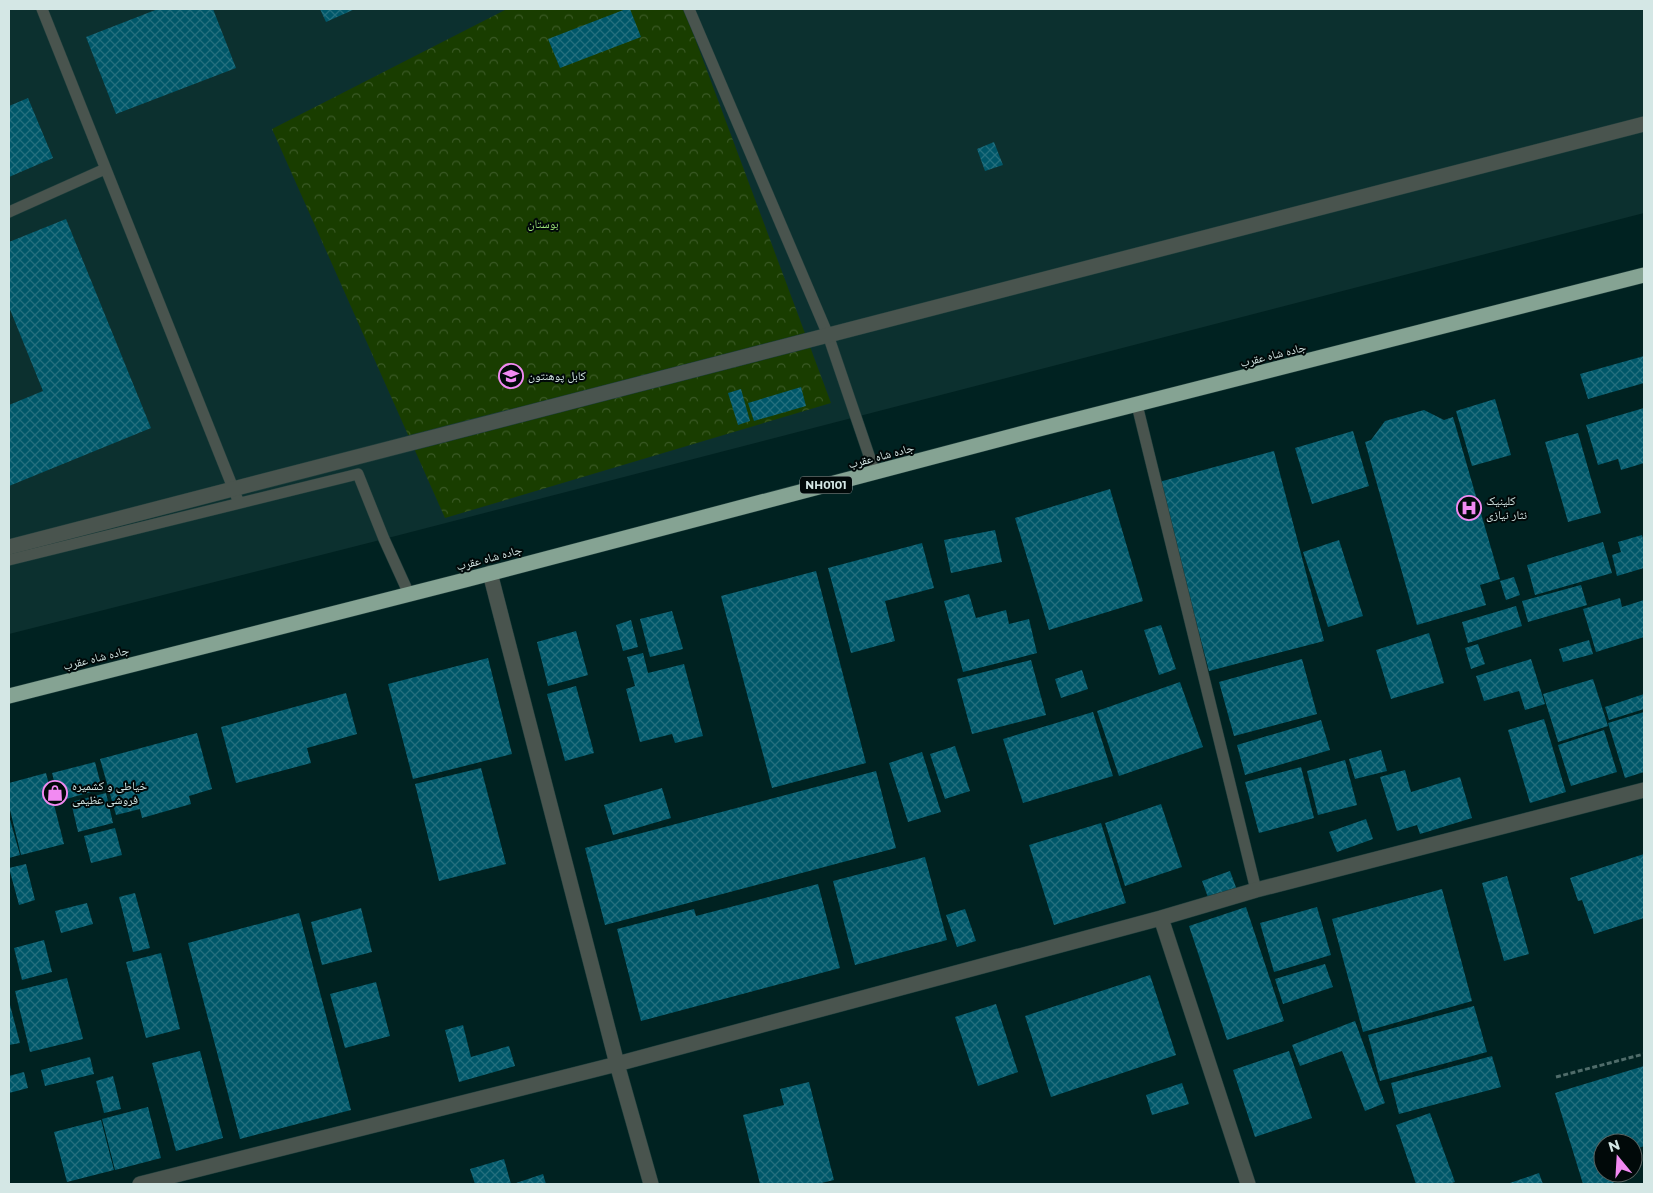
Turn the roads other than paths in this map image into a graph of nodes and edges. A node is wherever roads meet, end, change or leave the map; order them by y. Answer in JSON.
{"nodes":[{"id":1,"x":42,"y":9,"type":"edge"},
{"id":2,"x":689,"y":9,"type":"edge"},
{"id":3,"x":1644,"y":124,"type":"edge"},
{"id":4,"x":105,"y":170,"type":"junction"},
{"id":5,"x":9,"y":212,"type":"edge"},
{"id":6,"x":1644,"y":275,"type":"edge"},
{"id":7,"x":828,"y":335,"type":"junction"},
{"id":8,"x":1137,"y":405,"type":"junction"},
{"id":9,"x":875,"y":473,"type":"junction"},
{"id":10,"x":239,"y":503,"type":"junction"},
{"id":11,"x":9,"y":547,"type":"edge"},
{"id":12,"x":9,"y":560,"type":"edge"},
{"id":13,"x":490,"y":573,"type":"junction"},
{"id":14,"x":409,"y":594,"type":"junction"},
{"id":15,"x":9,"y":696,"type":"edge"},
{"id":16,"x":1644,"y":790,"type":"edge"},
{"id":17,"x":1256,"y":890,"type":"junction"},
{"id":18,"x":1161,"y":918,"type":"junction"},
{"id":19,"x":617,"y":1064,"type":"junction"},
{"id":20,"x":140,"y":1184,"type":"edge"},
{"id":21,"x":651,"y":1184,"type":"edge"},
{"id":22,"x":1248,"y":1184,"type":"edge"}],
"edges":[{"from":1,"to":4,"type":"lane"},
{"from":2,"to":7,"type":"lane"},
{"from":3,"to":7,"type":"street"},
{"from":4,"to":5,"type":"lane"},
{"from":4,"to":10,"type":"lane"},
{"from":6,"to":8,"type":"highway","name":"جاده شاه عقرب","number":"NH0101"},
{"from":7,"to":9,"type":"lane"},
{"from":7,"to":11,"type":"street"},
{"from":8,"to":9,"type":"highway","name":"جاده شاه عقرب","number":"NH0101"},
{"from":8,"to":17,"type":"lane"},
{"from":9,"to":13,"type":"highway","name":"جاده شاه عقرب","number":"NH0101"},
{"from":10,"to":12,"type":"lane"},
{"from":10,"to":14,"type":"lane"},
{"from":13,"to":14,"type":"highway","name":"جاده شاه عقرب","number":"NH0101"},
{"from":13,"to":19,"type":"street"},
{"from":14,"to":15,"type":"highway","name":"جاده شاه عقرب","number":"NH0101"},
{"from":16,"to":17,"type":"street"},
{"from":17,"to":18,"type":"street"},
{"from":18,"to":19,"type":"street"},
{"from":18,"to":22,"type":"street"},
{"from":19,"to":20,"type":"street"},
{"from":19,"to":21,"type":"street"}]}
